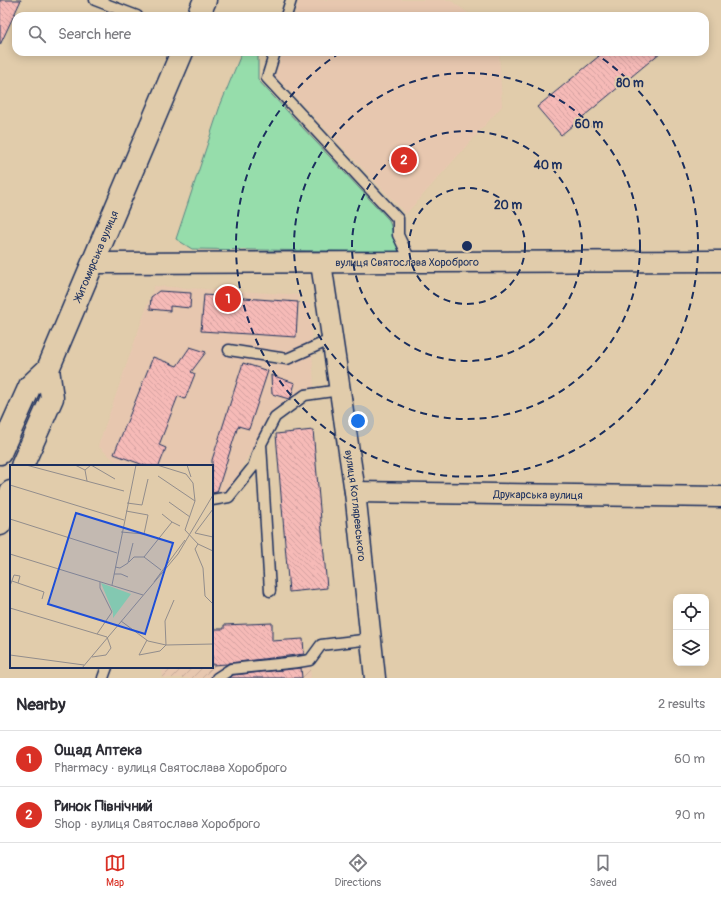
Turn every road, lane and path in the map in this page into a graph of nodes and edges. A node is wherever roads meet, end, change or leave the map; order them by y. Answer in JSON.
{"nodes":[{"id":1,"x":95,"y":0,"type":"edge"},
{"id":2,"x":204,"y":0,"type":"edge"},
{"id":3,"x":292,"y":0,"type":"edge"},
{"id":4,"x":126,"y":12,"type":"edge"},
{"id":5,"x":200,"y":12,"type":"edge"},
{"id":6,"x":288,"y":12,"type":"edge"},
{"id":7,"x":180,"y":56,"type":"edge"},
{"id":8,"x":274,"y":56,"type":"edge"},
{"id":9,"x":721,"y":261,"type":"edge"},
{"id":10,"x":411,"y":262,"type":"junction"},
{"id":11,"x":93,"y":263,"type":"junction"},
{"id":12,"x":321,"y":263,"type":"junction"},
{"id":13,"x":332,"y":339,"type":"junction"},
{"id":14,"x":229,"y":350,"type":"dead end"},
{"id":15,"x":48,"y":369,"type":"junction"},
{"id":16,"x":340,"y":390,"type":"junction"},
{"id":17,"x":261,"y":444,"type":"junction"},
{"id":18,"x":0,"y":453,"type":"edge"},
{"id":19,"x":22,"y":465,"type":"edge"},
{"id":20,"x":355,"y":492,"type":"junction"},
{"id":21,"x":10,"y":495,"type":"edge"},
{"id":22,"x":721,"y":497,"type":"edge"},
{"id":23,"x":213,"y":500,"type":"edge"},
{"id":24,"x":0,"y":524,"type":"edge"},
{"id":25,"x":270,"y":591,"type":"dead end"},
{"id":26,"x":371,"y":639,"type":"junction"},
{"id":27,"x":107,"y":668,"type":"edge"},
{"id":28,"x":103,"y":678,"type":"edge"},
{"id":29,"x":216,"y":678,"type":"edge"},
{"id":30,"x":375,"y":678,"type":"edge"}],
"edges":[{"from":1,"to":4,"type":"lane"},
{"from":2,"to":5,"type":"main road"},
{"from":3,"to":6,"type":"lane"},
{"from":7,"to":11,"type":"main road","name":"Житомирська вулиця"},
{"from":8,"to":10,"type":"lane"},
{"from":9,"to":10,"type":"street","name":"вулиця Святослава Хороброго"},
{"from":10,"to":12,"type":"street","name":"вулиця Святослава Хороброго"},
{"from":11,"to":12,"type":"street","name":"вулиця Святослава Хороброго"},
{"from":11,"to":15,"type":"main road","name":"Житомирська вулиця"},
{"from":12,"to":13,"type":"street","name":"вулиця Котляревського"},
{"from":13,"to":14,"type":"lane"},
{"from":13,"to":16,"type":"street","name":"вулиця Котляревського"},
{"from":15,"to":18,"type":"main road","name":"Житомирська вулиця"},
{"from":15,"to":19,"type":"main road"},
{"from":16,"to":17,"type":"lane"},
{"from":16,"to":20,"type":"street","name":"вулиця Котляревського"},
{"from":17,"to":23,"type":"lane"},
{"from":17,"to":25,"type":"lane"},
{"from":20,"to":22,"type":"street","name":"Друкарська вулиця"},
{"from":20,"to":26,"type":"street","name":"вулиця Котляревського"},
{"from":21,"to":24,"type":"main road"},
{"from":26,"to":29,"type":"lane"},
{"from":26,"to":30,"type":"street","name":"вулиця Котляревського"},
{"from":27,"to":28,"type":"lane"}]}
